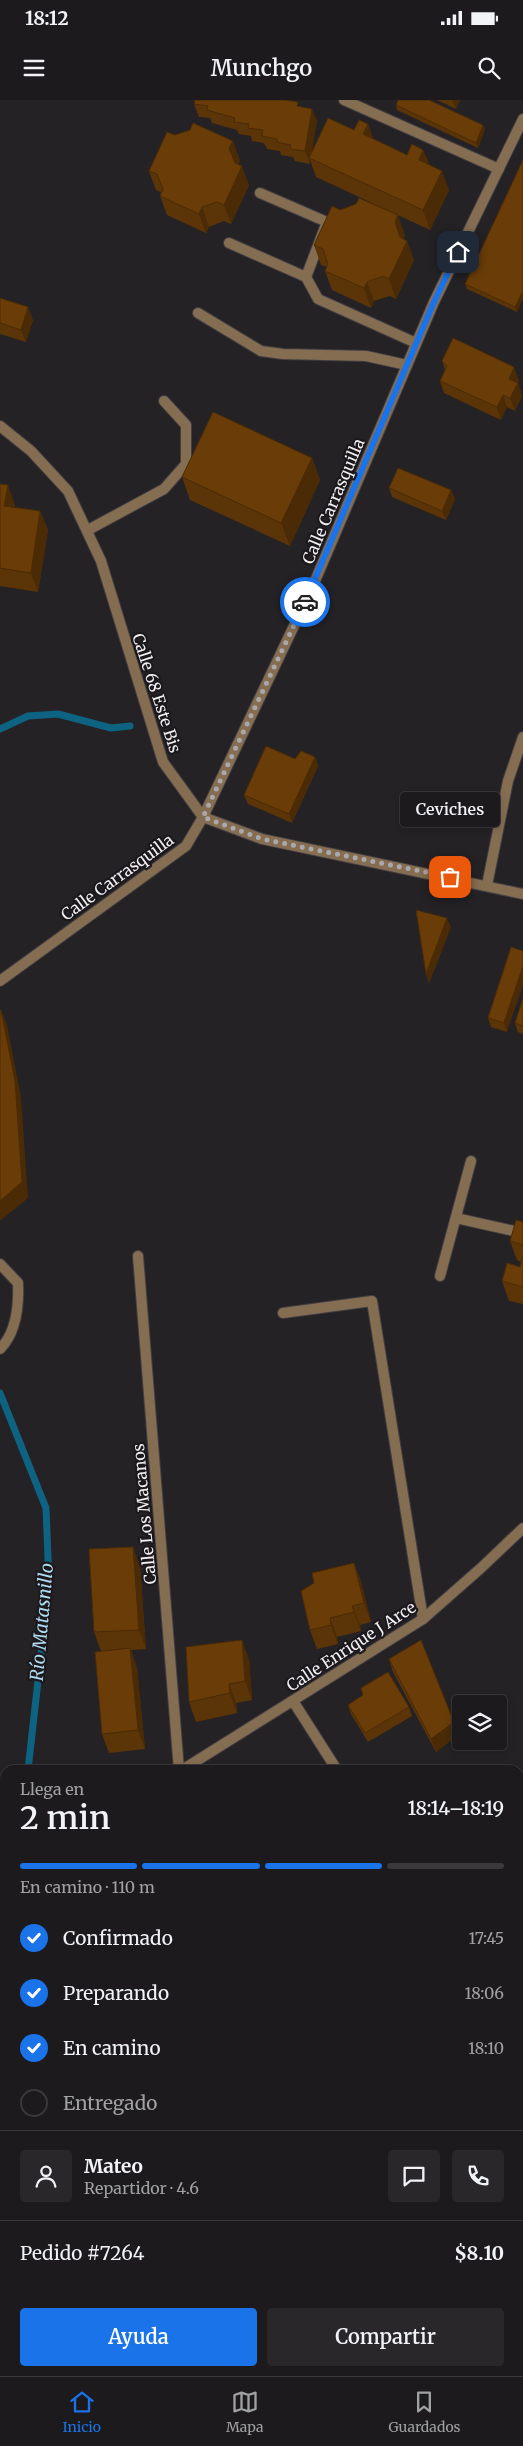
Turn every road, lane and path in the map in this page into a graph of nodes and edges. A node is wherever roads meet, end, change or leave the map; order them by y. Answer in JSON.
{"nodes":[{"id":1,"x":344,"y":100,"type":"edge"},
{"id":2,"x":523,"y":119,"type":"edge"},
{"id":3,"x":499,"y":169,"type":"junction"},
{"id":4,"x":260,"y":193,"type":"dead end"},
{"id":5,"x":229,"y":243,"type":"dead end"},
{"id":6,"x":306,"y":277,"type":"junction"},
{"id":7,"x":198,"y":313,"type":"dead end"},
{"id":8,"x":416,"y":343,"type":"junction"},
{"id":9,"x":407,"y":365,"type":"junction"},
{"id":10,"x":164,"y":401,"type":"dead end"},
{"id":11,"x":0,"y":426,"type":"edge"},
{"id":12,"x":88,"y":530,"type":"junction"},
{"id":13,"x":523,"y":737,"type":"edge"},
{"id":14,"x":203,"y":817,"type":"junction"},
{"id":15,"x":487,"y":885,"type":"junction"},
{"id":16,"x":523,"y":894,"type":"edge"},
{"id":17,"x":0,"y":981,"type":"edge"},
{"id":18,"x":471,"y":1161,"type":"dead end"},
{"id":19,"x":456,"y":1218,"type":"junction"},
{"id":20,"x":523,"y":1233,"type":"edge"},
{"id":21,"x":138,"y":1256,"type":"dead end"},
{"id":22,"x":0,"y":1264,"type":"edge"},
{"id":23,"x":440,"y":1276,"type":"dead end"},
{"id":24,"x":282,"y":1313,"type":"dead end"},
{"id":25,"x":3,"y":1346,"type":"edge"},
{"id":26,"x":523,"y":1528,"type":"edge"},
{"id":27,"x":423,"y":1619,"type":"junction"},
{"id":28,"x":293,"y":1701,"type":"junction"},
{"id":29,"x":180,"y":1765,"type":"edge"},
{"id":30,"x":188,"y":1765,"type":"edge"},
{"id":31,"x":334,"y":1765,"type":"edge"}],
"edges":[{"from":1,"to":3,"type":"street"},
{"from":2,"to":3,"type":"street","name":"Calle Carrasquilla"},
{"from":3,"to":8,"type":"street","name":"Calle Carrasquilla"},
{"from":4,"to":6,"type":"street"},
{"from":5,"to":6,"type":"street"},
{"from":6,"to":8,"type":"street"},
{"from":7,"to":9,"type":"street"},
{"from":8,"to":9,"type":"street","name":"Calle Carrasquilla"},
{"from":9,"to":14,"type":"street","name":"Calle Carrasquilla"},
{"from":10,"to":12,"type":"street"},
{"from":11,"to":12,"type":"street","name":"Calle 68 Este Bis"},
{"from":12,"to":14,"type":"street","name":"Calle 68 Este Bis"},
{"from":13,"to":15,"type":"street"},
{"from":14,"to":15,"type":"street"},
{"from":14,"to":17,"type":"street","name":"Calle Carrasquilla"},
{"from":15,"to":16,"type":"street"},
{"from":18,"to":19,"type":"street"},
{"from":19,"to":20,"type":"street"},
{"from":19,"to":23,"type":"street"},
{"from":21,"to":29,"type":"street","name":"Calle Los Macanos"},
{"from":22,"to":25,"type":"street"},
{"from":24,"to":27,"type":"street"},
{"from":26,"to":27,"type":"street","name":"Calle Enrique J Arce"},
{"from":27,"to":28,"type":"street","name":"Calle Enrique J Arce"},
{"from":28,"to":30,"type":"street","name":"Calle Enrique J Arce"},
{"from":28,"to":31,"type":"street"}]}
